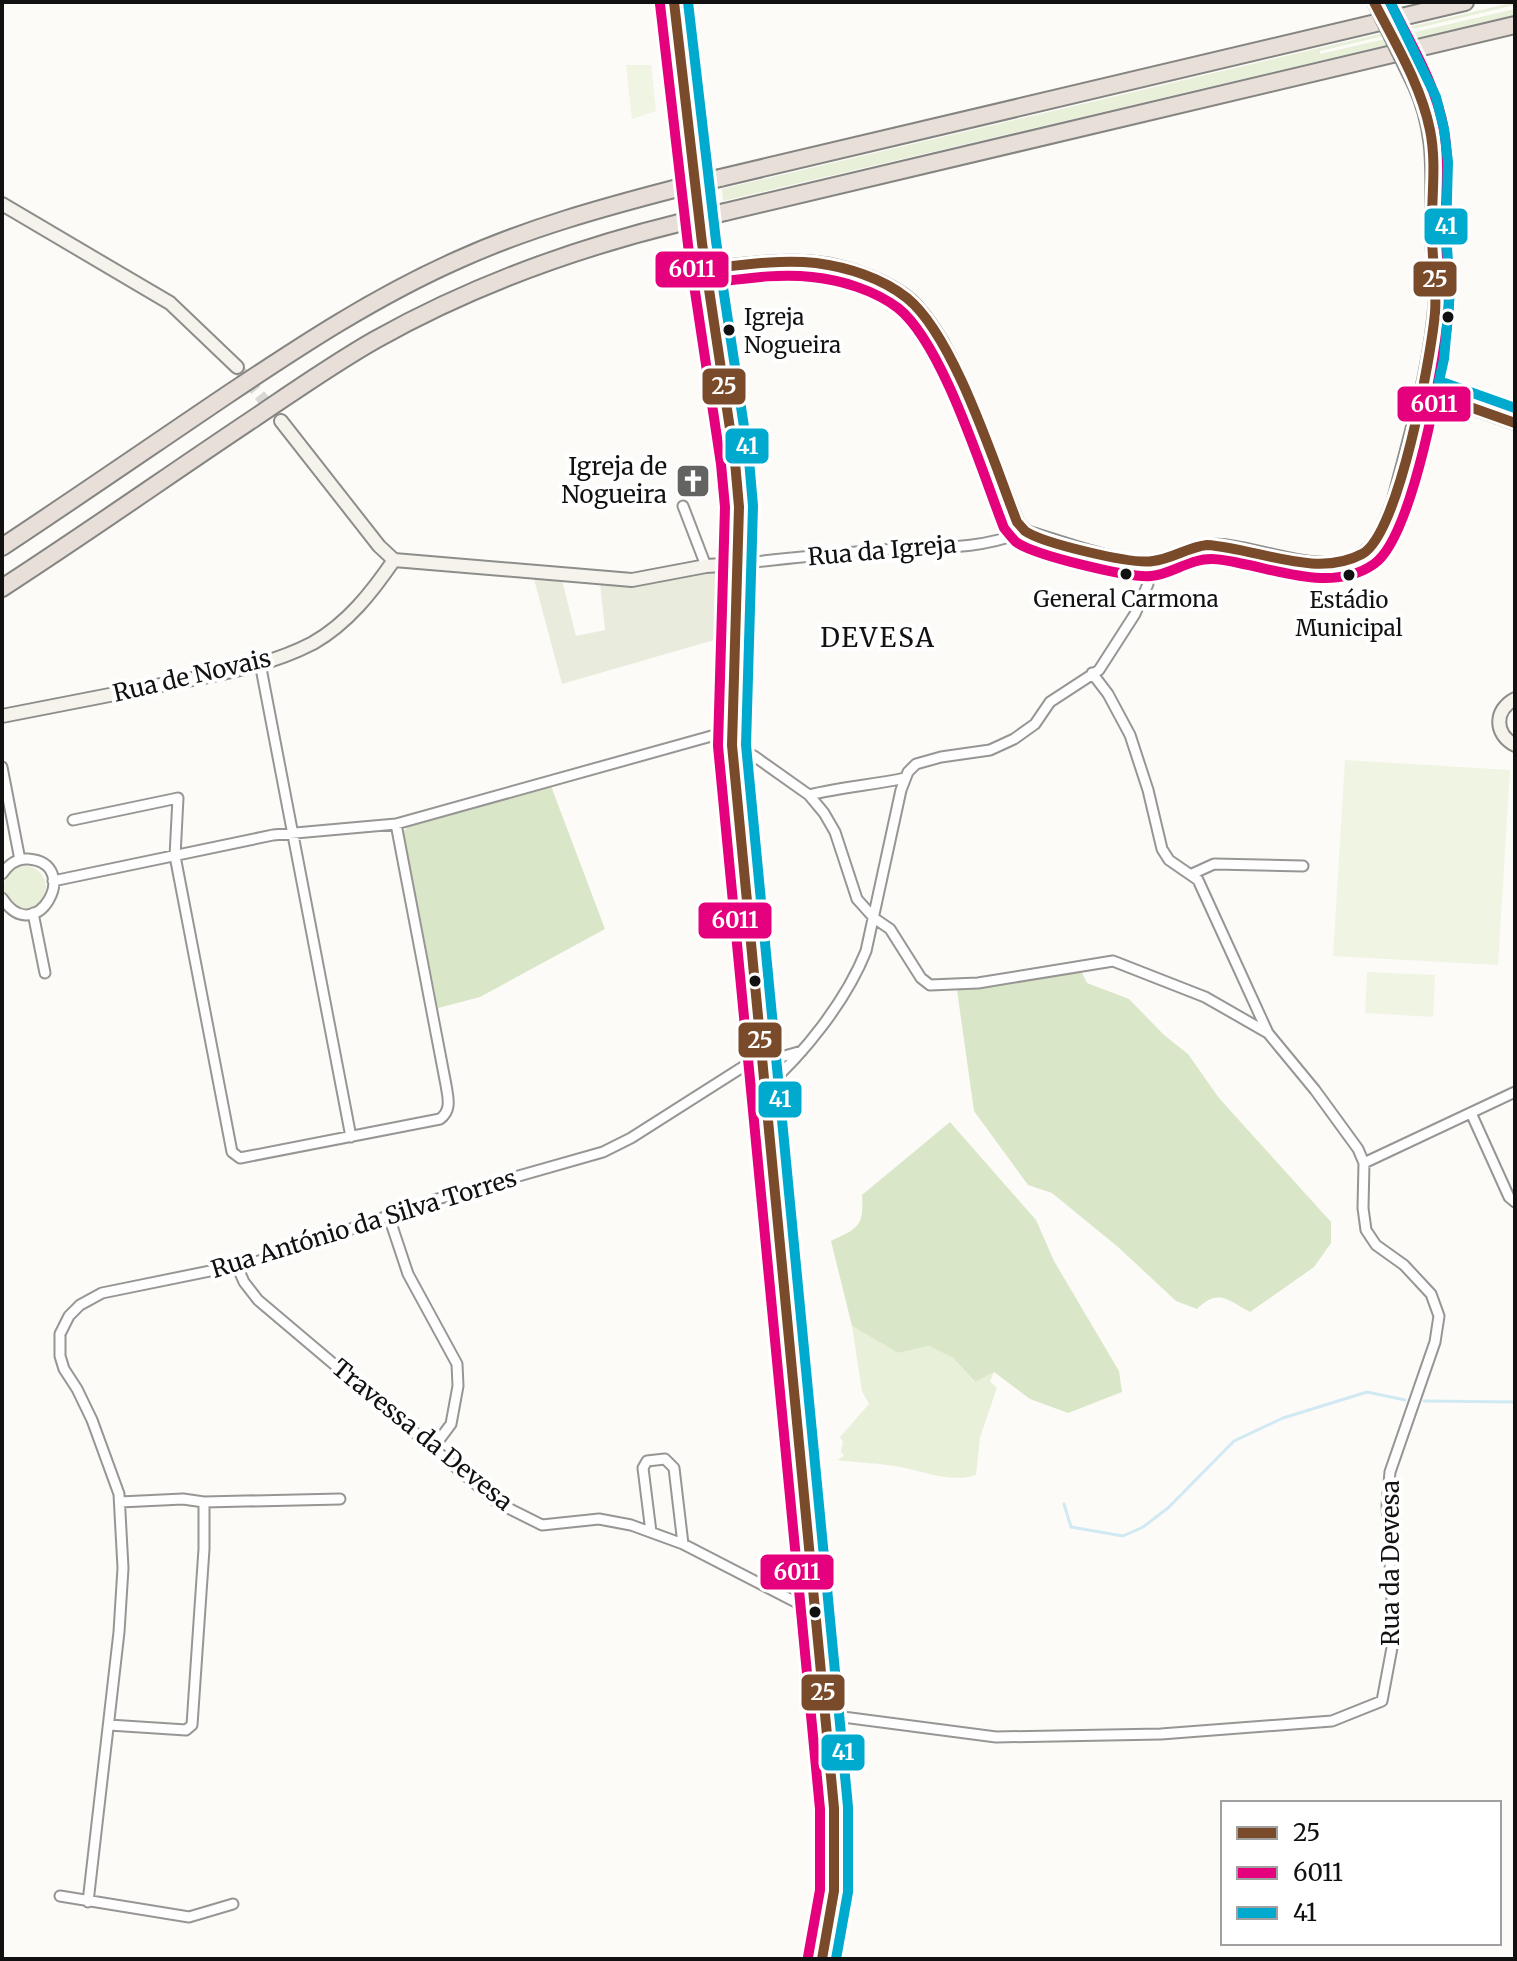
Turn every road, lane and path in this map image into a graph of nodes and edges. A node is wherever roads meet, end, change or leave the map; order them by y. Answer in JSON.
{"nodes":[{"id":1,"x":674,"y":2,"type":"edge"},
{"id":2,"x":1374,"y":2,"type":"edge"},
{"id":3,"x":1465,"y":2,"type":"edge"},
{"id":4,"x":1515,"y":25,"type":"edge"},
{"id":5,"x":2,"y":204,"type":"edge"},
{"id":6,"x":706,"y":269,"type":"junction"},
{"id":7,"x":237,"y":367,"type":"tunnel mouth"},
{"id":8,"x":1422,"y":390,"type":"junction"},
{"id":9,"x":281,"y":421,"type":"tunnel mouth"},
{"id":10,"x":1515,"y":423,"type":"edge"},
{"id":11,"x":683,"y":506,"type":"dead end"},
{"id":12,"x":1025,"y":531,"type":"junction"},
{"id":13,"x":2,"y":547,"type":"edge"},
{"id":14,"x":394,"y":560,"type":"junction"},
{"id":15,"x":1150,"y":562,"type":"junction"},
{"id":16,"x":738,"y":564,"type":"junction"},
{"id":17,"x":706,"y":566,"type":"junction"},
{"id":18,"x":2,"y":588,"type":"edge"},
{"id":19,"x":260,"y":663,"type":"junction"},
{"id":20,"x":1092,"y":673,"type":"junction"},
{"id":21,"x":1515,"y":699,"type":"edge"},
{"id":22,"x":2,"y":716,"type":"edge"},
{"id":23,"x":733,"y":730,"type":"junction"},
{"id":24,"x":732,"y":745,"type":"junction"},
{"id":25,"x":1515,"y":745,"type":"edge"},
{"id":26,"x":2,"y":767,"type":"edge"},
{"id":27,"x":905,"y":778,"type":"junction"},
{"id":28,"x":809,"y":795,"type":"junction"},
{"id":29,"x":73,"y":820,"type":"dead end"},
{"id":30,"x":396,"y":824,"type":"junction"},
{"id":31,"x":292,"y":833,"type":"junction"},
{"id":32,"x":175,"y":856,"type":"junction"},
{"id":33,"x":20,"y":860,"type":"junction"},
{"id":34,"x":1303,"y":866,"type":"dead end"},
{"id":35,"x":2,"y":874,"type":"edge"},
{"id":36,"x":1192,"y":874,"type":"junction"},
{"id":37,"x":53,"y":881,"type":"junction"},
{"id":38,"x":2,"y":898,"type":"edge"},
{"id":39,"x":33,"y":913,"type":"junction"},
{"id":40,"x":874,"y":918,"type":"junction"},
{"id":41,"x":45,"y":973,"type":"dead end"},
{"id":42,"x":1268,"y":1033,"type":"junction"},
{"id":43,"x":802,"y":1051,"type":"junction"},
{"id":44,"x":760,"y":1056,"type":"junction"},
{"id":45,"x":764,"y":1089,"type":"junction"},
{"id":46,"x":1515,"y":1092,"type":"edge"},
{"id":47,"x":1471,"y":1113,"type":"junction"},
{"id":48,"x":351,"y":1137,"type":"junction"},
{"id":49,"x":1364,"y":1163,"type":"junction"},
{"id":50,"x":1515,"y":1202,"type":"edge"},
{"id":51,"x":389,"y":1217,"type":"junction"},
{"id":52,"x":237,"y":1266,"type":"junction"},
{"id":53,"x":433,"y":1448,"type":"junction"},
{"id":54,"x":340,"y":1499,"type":"dead end"},
{"id":55,"x":120,"y":1502,"type":"junction"},
{"id":56,"x":204,"y":1502,"type":"junction"},
{"id":57,"x":651,"y":1532,"type":"junction"},
{"id":58,"x":683,"y":1544,"type":"junction"},
{"id":59,"x":815,"y":1612,"type":"junction"},
{"id":60,"x":826,"y":1719,"type":"junction"},
{"id":61,"x":109,"y":1725,"type":"junction"},
{"id":62,"x":60,"y":1896,"type":"dead end"},
{"id":63,"x":88,"y":1902,"type":"junction"},
{"id":64,"x":233,"y":1904,"type":"dead end"},
{"id":65,"x":822,"y":1959,"type":"edge"}],
"edges":[{"from":1,"to":6,"type":"street"},
{"from":2,"to":8,"type":"street","bridge":true},
{"from":3,"to":13,"type":"highway","bridge":true},
{"from":4,"to":18,"type":"highway","bridge":true},
{"from":5,"to":7,"type":"street"},
{"from":6,"to":12,"type":"street"},
{"from":6,"to":16,"type":"street"},
{"from":8,"to":10,"type":"street"},
{"from":8,"to":15,"type":"street"},
{"from":9,"to":14,"type":"street"},
{"from":11,"to":17,"type":"street"},
{"from":12,"to":15,"type":"street"},
{"from":12,"to":16,"type":"street","name":"Rua da Igreja"},
{"from":14,"to":17,"type":"street"},
{"from":14,"to":19,"type":"street","name":"Rua de Novais"},
{"from":15,"to":20,"type":"street"},
{"from":16,"to":17,"type":"street"},
{"from":16,"to":23,"type":"street"},
{"from":19,"to":22,"type":"street","name":"Rua de Novais"},
{"from":19,"to":31,"type":"street"},
{"from":20,"to":27,"type":"street"},
{"from":20,"to":36,"type":"street"},
{"from":21,"to":25,"type":"street"},
{"from":23,"to":24,"type":"street"},
{"from":23,"to":30,"type":"street"},
{"from":24,"to":28,"type":"street"},
{"from":24,"to":44,"type":"street"},
{"from":26,"to":33,"type":"street"},
{"from":27,"to":28,"type":"street"},
{"from":27,"to":40,"type":"street"},
{"from":28,"to":40,"type":"street"},
{"from":29,"to":32,"type":"street"},
{"from":30,"to":31,"type":"street"},
{"from":30,"to":48,"type":"street"},
{"from":31,"to":32,"type":"street"},
{"from":31,"to":48,"type":"street"},
{"from":32,"to":37,"type":"street"},
{"from":32,"to":48,"type":"street"},
{"from":33,"to":35,"type":"street"},
{"from":33,"to":37,"type":"street"},
{"from":34,"to":36,"type":"street"},
{"from":36,"to":42,"type":"street"},
{"from":37,"to":39,"type":"street"},
{"from":38,"to":39,"type":"street"},
{"from":39,"to":41,"type":"street"},
{"from":40,"to":42,"type":"street"},
{"from":40,"to":43,"type":"street"},
{"from":42,"to":49,"type":"street"},
{"from":43,"to":44,"type":"street"},
{"from":43,"to":45,"type":"street"},
{"from":44,"to":45,"type":"street"},
{"from":44,"to":51,"type":"street","name":"Rua António da Silva Torres"},
{"from":45,"to":59,"type":"street"},
{"from":46,"to":47,"type":"street"},
{"from":47,"to":49,"type":"street"},
{"from":47,"to":50,"type":"street"},
{"from":49,"to":60,"type":"street","name":"Rua da Devesa"},
{"from":51,"to":52,"type":"street","name":"Rua António da Silva Torres"},
{"from":51,"to":53,"type":"street"},
{"from":52,"to":53,"type":"street","name":"Travessa da Devesa"},
{"from":52,"to":55,"type":"street","name":"Rua António da Silva Torres"},
{"from":53,"to":57,"type":"street","name":"Travessa da Devesa"},
{"from":54,"to":56,"type":"street"},
{"from":55,"to":56,"type":"street"},
{"from":55,"to":61,"type":"street","name":"Rua António da Silva Torres"},
{"from":56,"to":61,"type":"street"},
{"from":57,"to":58,"type":"street","name":"Travessa da Devesa"},
{"from":57,"to":58,"type":"street"},
{"from":58,"to":59,"type":"street","name":"Travessa da Devesa"},
{"from":59,"to":60,"type":"street"},
{"from":60,"to":65,"type":"street"},
{"from":61,"to":63,"type":"street","name":"Rua António da Silva Torres"},
{"from":62,"to":63,"type":"street"},
{"from":63,"to":64,"type":"street"}]}
